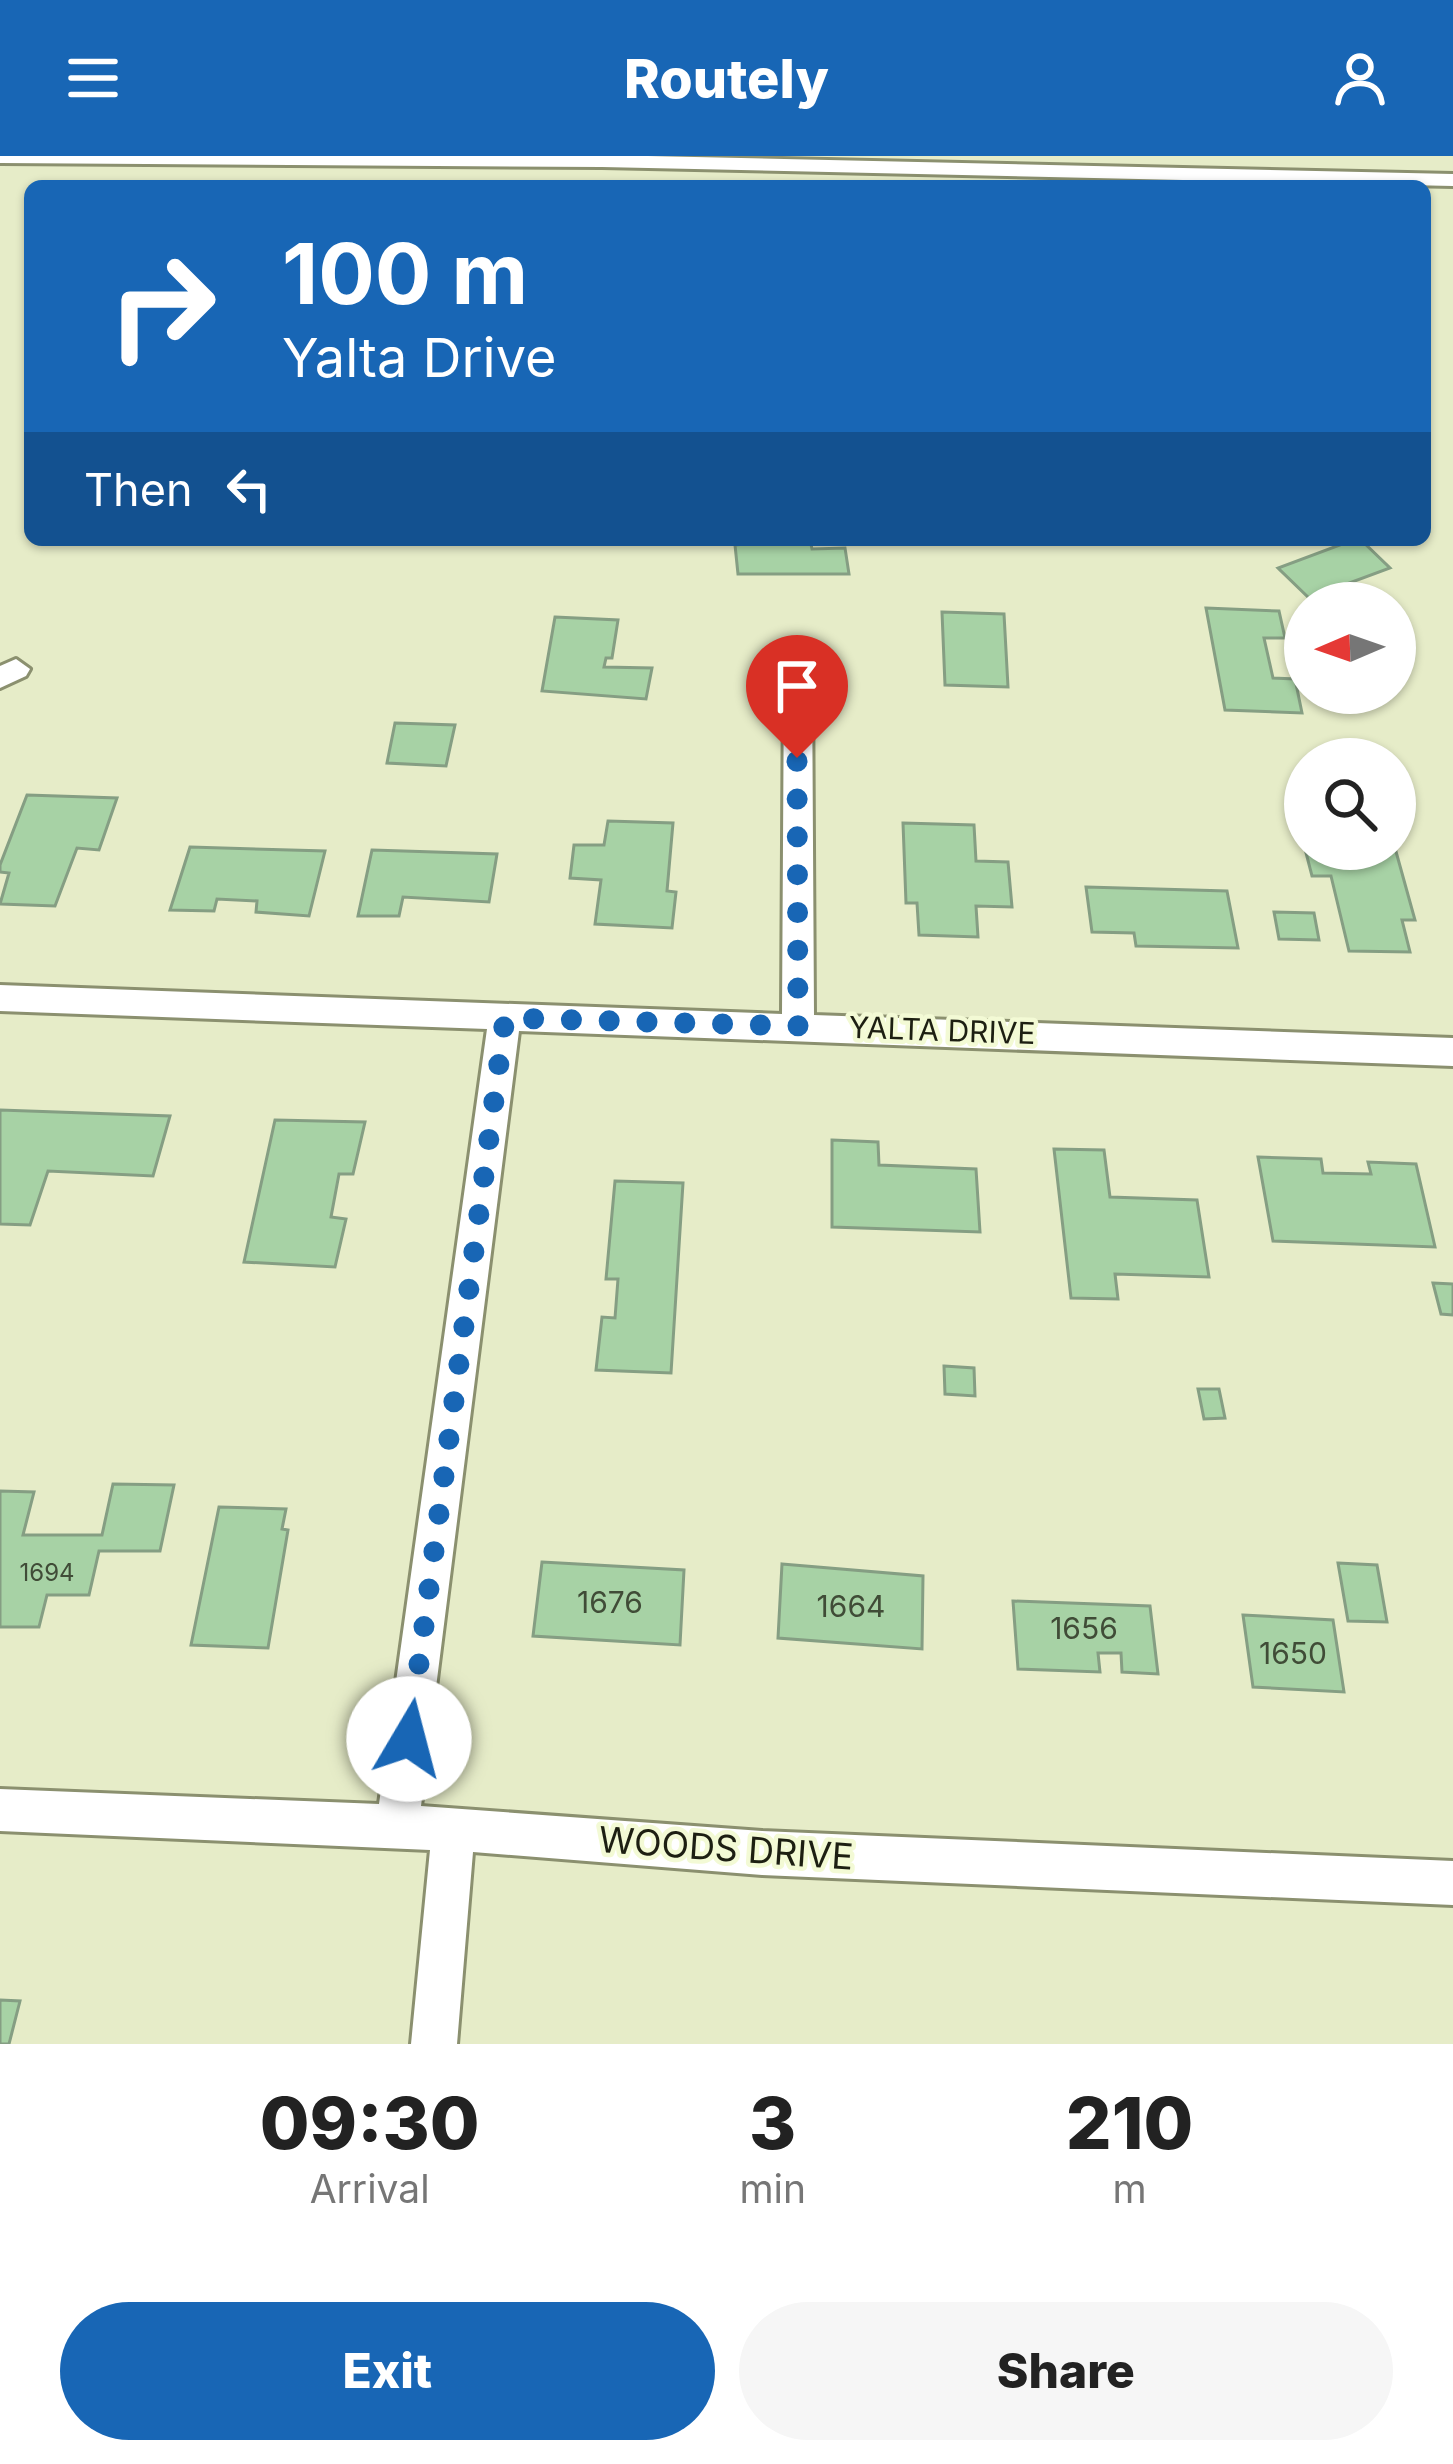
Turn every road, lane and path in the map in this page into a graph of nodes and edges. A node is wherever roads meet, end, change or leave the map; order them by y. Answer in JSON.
{"nodes":[{"id":1,"x":0,"y":157,"type":"edge"},
{"id":2,"x":86,"y":157,"type":"edge"},
{"id":3,"x":602,"y":159,"type":"edge"},
{"id":4,"x":483,"y":161,"type":"junction"},
{"id":5,"x":1092,"y":179,"type":"edge"},
{"id":6,"x":478,"y":180,"type":"edge"},
{"id":7,"x":1453,"y":180,"type":"edge"},
{"id":8,"x":798,"y":674,"type":"dead end"},
{"id":9,"x":0,"y":998,"type":"edge"},
{"id":10,"x":505,"y":1018,"type":"junction"},
{"id":11,"x":798,"y":1026,"type":"junction"},
{"id":12,"x":1453,"y":1052,"type":"edge"},
{"id":13,"x":0,"y":1810,"type":"edge"},
{"id":14,"x":397,"y":1829,"type":"junction"},
{"id":15,"x":453,"y":1829,"type":"junction"},
{"id":16,"x":1453,"y":1883,"type":"edge"},
{"id":17,"x":434,"y":2044,"type":"edge"}],
"edges":[{"from":1,"to":2,"type":"street"},
{"from":2,"to":4,"type":"street"},
{"from":3,"to":4,"type":"street"},
{"from":3,"to":5,"type":"street"},
{"from":4,"to":6,"type":"street"},
{"from":5,"to":7,"type":"street"},
{"from":8,"to":11,"type":"street"},
{"from":9,"to":10,"type":"street","name":"YALTA DRIVE"},
{"from":10,"to":11,"type":"street","name":"YALTA DRIVE"},
{"from":10,"to":14,"type":"street"},
{"from":11,"to":12,"type":"street","name":"YALTA DRIVE"},
{"from":13,"to":14,"type":"street","name":"WOODS DRIVE"},
{"from":14,"to":15,"type":"street","name":"WOODS DRIVE"},
{"from":15,"to":16,"type":"street","name":"WOODS DRIVE"},
{"from":15,"to":17,"type":"street"}]}
